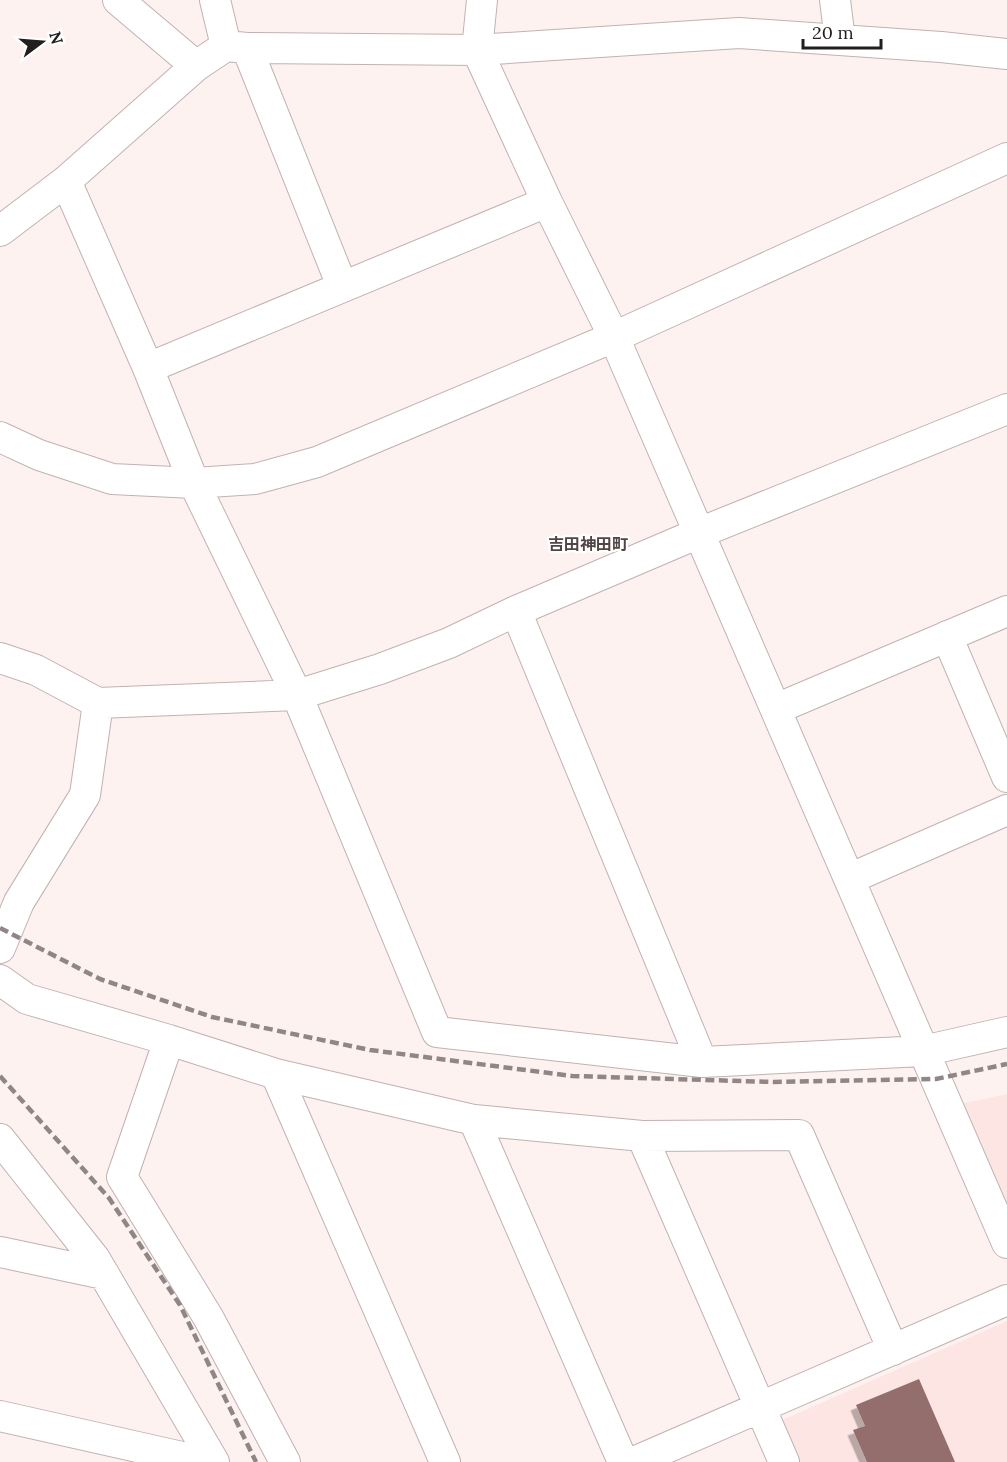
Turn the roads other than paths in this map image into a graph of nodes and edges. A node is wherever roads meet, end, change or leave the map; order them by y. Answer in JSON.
{"nodes":[{"id":1,"x":118,"y":0,"type":"edge"},
{"id":2,"x":215,"y":0,"type":"edge"},
{"id":3,"x":482,"y":0,"type":"edge"},
{"id":4,"x":835,"y":0,"type":"edge"},
{"id":5,"x":840,"y":40,"type":"junction"},
{"id":6,"x":236,"y":47,"type":"junction"},
{"id":7,"x":477,"y":50,"type":"junction"},
{"id":8,"x":1007,"y":54,"type":"edge"},
{"id":9,"x":196,"y":66,"type":"junction"},
{"id":10,"x":1004,"y":165,"type":"edge"},
{"id":11,"x":66,"y":181,"type":"junction"},
{"id":12,"x":547,"y":202,"type":"junction"},
{"id":13,"x":0,"y":231,"type":"edge"},
{"id":14,"x":342,"y":286,"type":"junction"},
{"id":15,"x":614,"y":337,"type":"junction"},
{"id":16,"x":148,"y":368,"type":"junction"},
{"id":17,"x":1007,"y":409,"type":"edge"},
{"id":18,"x":0,"y":437,"type":"edge"},
{"id":19,"x":194,"y":483,"type":"junction"},
{"id":20,"x":699,"y":533,"type":"junction"},
{"id":21,"x":516,"y":610,"type":"junction"},
{"id":22,"x":1007,"y":611,"type":"edge"},
{"id":23,"x":947,"y":636,"type":"junction"},
{"id":24,"x":0,"y":658,"type":"edge"},
{"id":25,"x":297,"y":695,"type":"junction"},
{"id":26,"x":98,"y":703,"type":"junction"},
{"id":27,"x":776,"y":709,"type":"junction"},
{"id":28,"x":1007,"y":777,"type":"edge"},
{"id":29,"x":1007,"y":810,"type":"edge"},
{"id":30,"x":849,"y":879,"type":"junction"},
{"id":31,"x":9,"y":896,"type":"edge"},
{"id":32,"x":0,"y":948,"type":"edge"},
{"id":33,"x":0,"y":980,"type":"edge"},
{"id":34,"x":1007,"y":1032,"type":"edge"},
{"id":35,"x":169,"y":1040,"type":"junction"},
{"id":36,"x":924,"y":1051,"type":"junction"},
{"id":37,"x":702,"y":1062,"type":"junction"},
{"id":38,"x":276,"y":1074,"type":"junction"},
{"id":39,"x":474,"y":1120,"type":"junction"},
{"id":40,"x":642,"y":1136,"type":"junction"},
{"id":41,"x":0,"y":1139,"type":"edge"},
{"id":42,"x":1007,"y":1243,"type":"edge"},
{"id":43,"x":0,"y":1252,"type":"edge"},
{"id":44,"x":104,"y":1274,"type":"junction"},
{"id":45,"x":1007,"y":1300,"type":"edge"},
{"id":46,"x":893,"y":1350,"type":"junction"},
{"id":47,"x":760,"y":1407,"type":"junction"},
{"id":48,"x":0,"y":1416,"type":"edge"},
{"id":49,"x":204,"y":1462,"type":"edge"},
{"id":50,"x":214,"y":1462,"type":"edge"},
{"id":51,"x":285,"y":1462,"type":"edge"},
{"id":52,"x":445,"y":1462,"type":"edge"},
{"id":53,"x":623,"y":1462,"type":"edge"},
{"id":54,"x":634,"y":1462,"type":"edge"},
{"id":55,"x":784,"y":1462,"type":"edge"}],
"edges":[{"from":1,"to":9,"type":"street"},
{"from":2,"to":6,"type":"street"},
{"from":3,"to":7,"type":"street"},
{"from":4,"to":5,"type":"street"},
{"from":5,"to":7,"type":"street"},
{"from":5,"to":8,"type":"street"},
{"from":6,"to":7,"type":"street"},
{"from":6,"to":9,"type":"street"},
{"from":6,"to":14,"type":"street"},
{"from":7,"to":12,"type":"street"},
{"from":9,"to":11,"type":"street"},
{"from":10,"to":15,"type":"street"},
{"from":11,"to":13,"type":"street"},
{"from":11,"to":16,"type":"street"},
{"from":12,"to":14,"type":"street"},
{"from":12,"to":15,"type":"street"},
{"from":14,"to":16,"type":"street"},
{"from":15,"to":19,"type":"street"},
{"from":15,"to":20,"type":"street"},
{"from":16,"to":19,"type":"street"},
{"from":17,"to":20,"type":"street"},
{"from":18,"to":19,"type":"street"},
{"from":19,"to":25,"type":"street"},
{"from":20,"to":21,"type":"street"},
{"from":20,"to":27,"type":"street"},
{"from":21,"to":25,"type":"street"},
{"from":21,"to":37,"type":"street"},
{"from":22,"to":23,"type":"street"},
{"from":23,"to":27,"type":"street"},
{"from":23,"to":28,"type":"street"},
{"from":24,"to":26,"type":"street"},
{"from":25,"to":26,"type":"street"},
{"from":25,"to":37,"type":"street"},
{"from":26,"to":31,"type":"street"},
{"from":27,"to":30,"type":"street"},
{"from":29,"to":30,"type":"street"},
{"from":30,"to":36,"type":"street"},
{"from":31,"to":32,"type":"street"},
{"from":33,"to":35,"type":"street"},
{"from":34,"to":36,"type":"street"},
{"from":35,"to":38,"type":"street"},
{"from":35,"to":51,"type":"street"},
{"from":36,"to":37,"type":"street"},
{"from":36,"to":42,"type":"street"},
{"from":38,"to":39,"type":"street"},
{"from":38,"to":52,"type":"street"},
{"from":39,"to":40,"type":"street"},
{"from":39,"to":53,"type":"street"},
{"from":40,"to":46,"type":"street"},
{"from":40,"to":47,"type":"street"},
{"from":41,"to":44,"type":"street"},
{"from":43,"to":44,"type":"street"},
{"from":44,"to":50,"type":"street"},
{"from":45,"to":46,"type":"street"},
{"from":46,"to":47,"type":"street"},
{"from":47,"to":54,"type":"street"},
{"from":47,"to":55,"type":"street"},
{"from":48,"to":49,"type":"street"}]}
